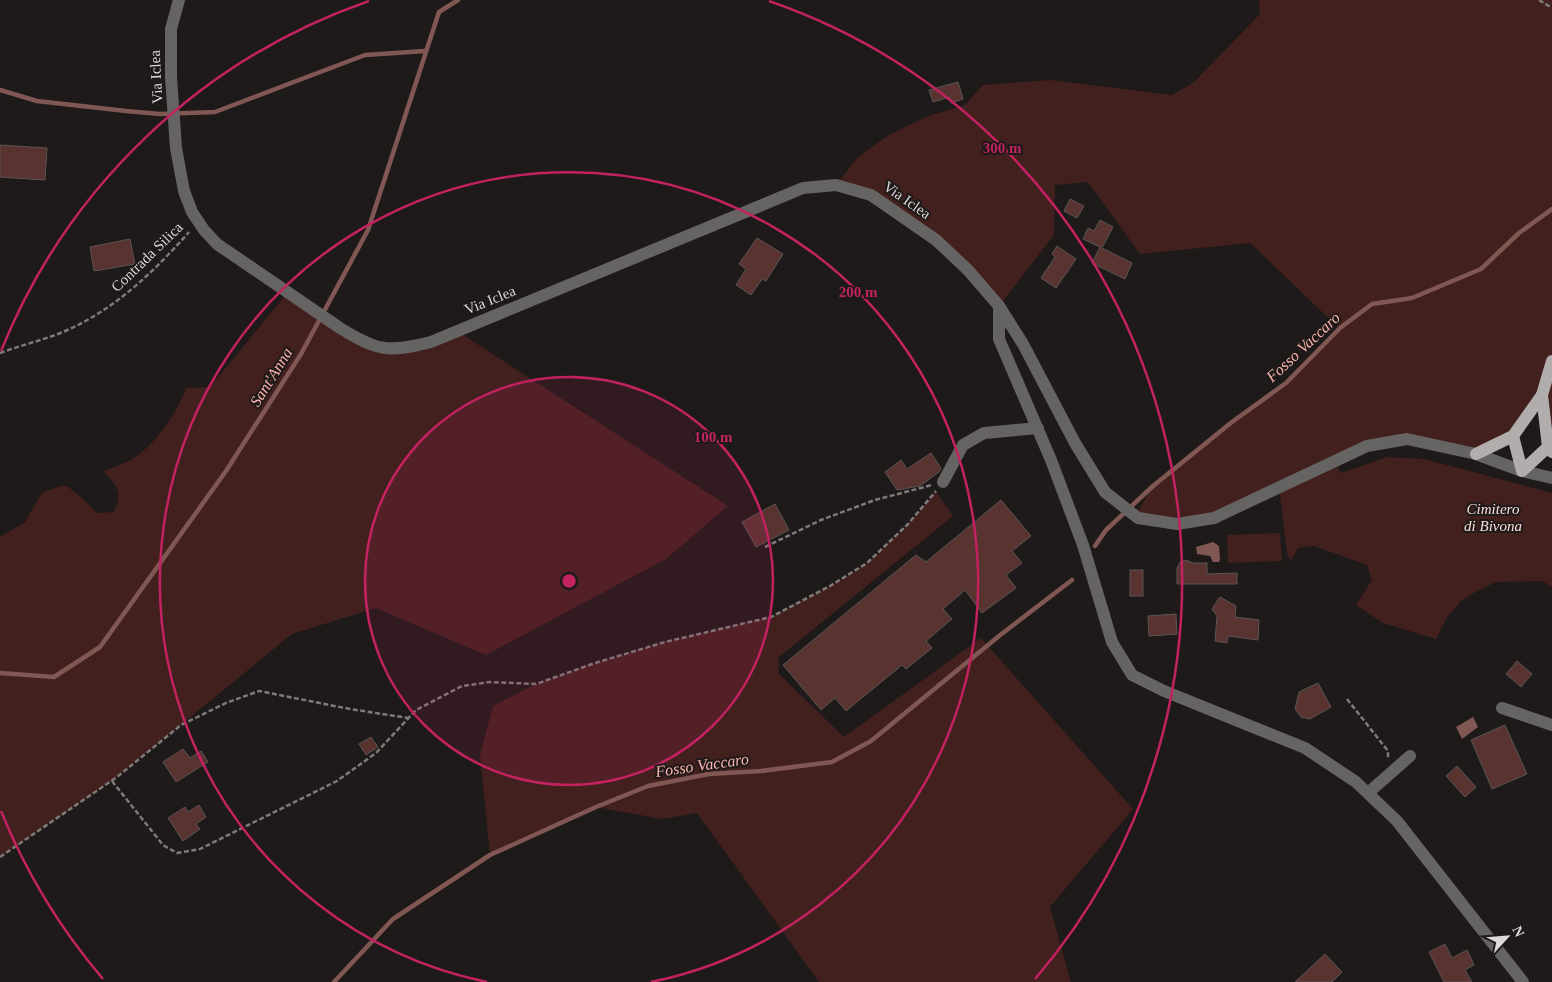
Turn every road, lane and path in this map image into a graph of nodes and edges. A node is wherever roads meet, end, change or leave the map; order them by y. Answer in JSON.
{"nodes":[{"id":1,"x":179,"y":0,"type":"edge"},
{"id":2,"x":1539,"y":0,"type":"edge"},
{"id":3,"x":1552,"y":8,"type":"edge"},
{"id":4,"x":199,"y":222,"type":"junction"},
{"id":5,"x":999,"y":306,"type":"junction"},
{"id":6,"x":0,"y":353,"type":"edge"},
{"id":7,"x":1552,"y":360,"type":"edge"},
{"id":8,"x":1542,"y":395,"type":"junction"},
{"id":9,"x":1038,"y":428,"type":"junction"},
{"id":10,"x":1513,"y":436,"type":"junction"},
{"id":11,"x":1550,"y":449,"type":"edge"},
{"id":12,"x":1476,"y":454,"type":"junction"},
{"id":13,"x":1522,"y":471,"type":"junction"},
{"id":14,"x":1552,"y":478,"type":"edge"},
{"id":15,"x":944,"y":482,"type":"junction"},
{"id":16,"x":766,"y":547,"type":"dead end"},
{"id":17,"x":1346,"y":699,"type":"dead end"},
{"id":18,"x":1502,"y":708,"type":"dead end"},
{"id":19,"x":408,"y":718,"type":"junction"},
{"id":20,"x":1552,"y":725,"type":"edge"},
{"id":21,"x":1410,"y":756,"type":"dead end"},
{"id":22,"x":1389,"y":774,"type":"junction"},
{"id":23,"x":112,"y":781,"type":"junction"},
{"id":24,"x":1368,"y":793,"type":"junction"},
{"id":25,"x":0,"y":857,"type":"edge"},
{"id":26,"x":1522,"y":982,"type":"edge"}],
"edges":[{"from":1,"to":4,"type":"street","name":"Via Iclea"},
{"from":2,"to":3,"type":"path"},
{"from":4,"to":5,"type":"street","name":"Via Iclea"},
{"from":4,"to":6,"type":"path","name":"Contrada Silica"},
{"from":5,"to":9,"type":"street"},
{"from":5,"to":12,"type":"street","name":"Via Iclea"},
{"from":7,"to":8,"type":"main road"},
{"from":8,"to":10,"type":"main road"},
{"from":8,"to":11,"type":"main road"},
{"from":9,"to":15,"type":"street"},
{"from":9,"to":24,"type":"street"},
{"from":10,"to":12,"type":"main road"},
{"from":10,"to":13,"type":"main road"},
{"from":11,"to":13,"type":"main road"},
{"from":12,"to":13,"type":"street"},
{"from":13,"to":14,"type":"street"},
{"from":15,"to":16,"type":"path"},
{"from":15,"to":19,"type":"path"},
{"from":17,"to":22,"type":"path"},
{"from":18,"to":20,"type":"street"},
{"from":19,"to":23,"type":"path"},
{"from":19,"to":23,"type":"path"},
{"from":21,"to":22,"type":"street"},
{"from":22,"to":24,"type":"street"},
{"from":23,"to":25,"type":"path"},
{"from":24,"to":26,"type":"street"}]}
